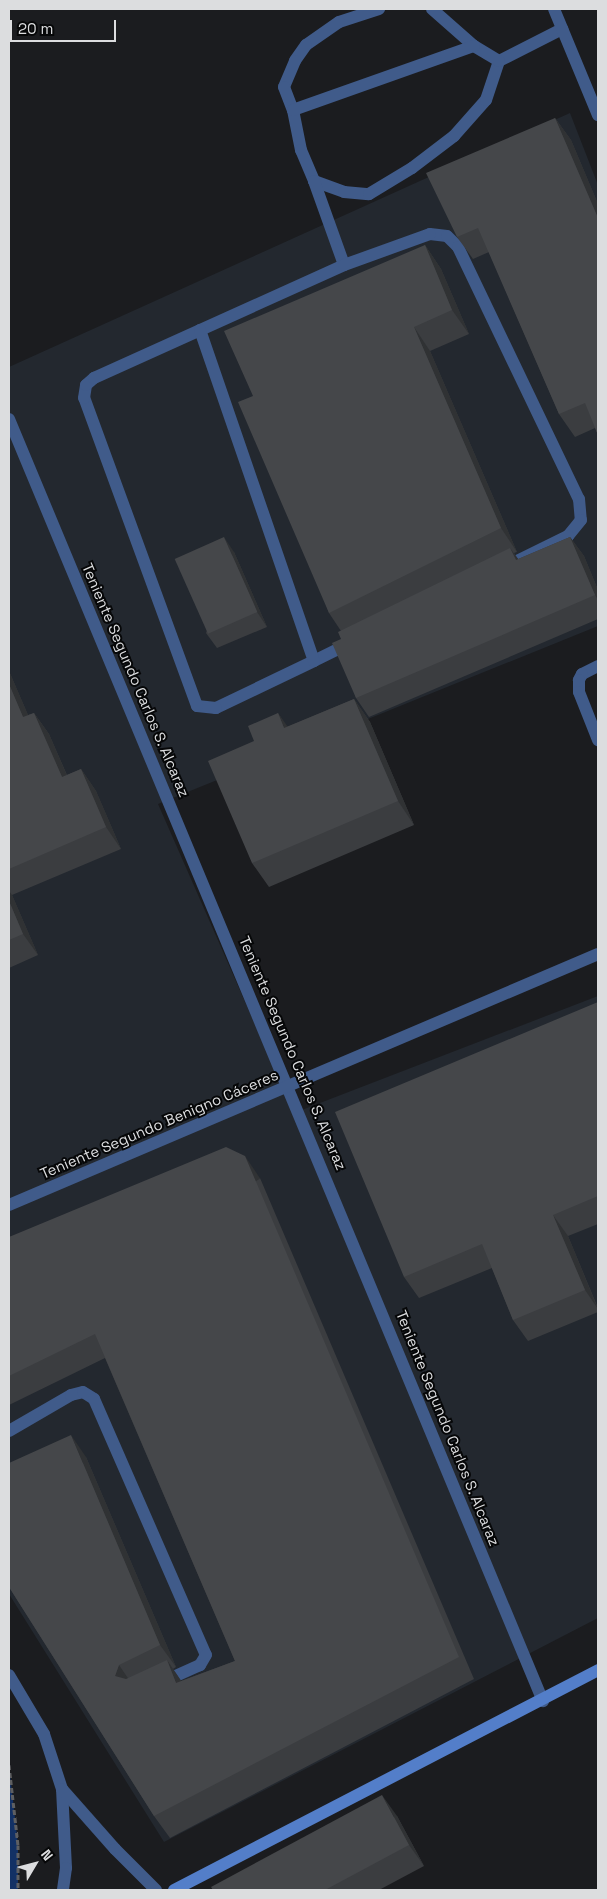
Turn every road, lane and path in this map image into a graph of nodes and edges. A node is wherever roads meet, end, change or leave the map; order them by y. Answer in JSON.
{"nodes":[{"id":1,"x":379,"y":9,"type":"edge"},
{"id":2,"x":432,"y":9,"type":"edge"},
{"id":3,"x":554,"y":9,"type":"edge"},
{"id":4,"x":562,"y":29,"type":"junction"},
{"id":5,"x":474,"y":46,"type":"junction"},
{"id":6,"x":499,"y":61,"type":"junction"},
{"id":7,"x":293,"y":110,"type":"junction"},
{"id":8,"x":598,"y":115,"type":"edge"},
{"id":9,"x":314,"y":181,"type":"junction"},
{"id":10,"x":344,"y":265,"type":"junction"},
{"id":11,"x":200,"y":330,"type":"junction"},
{"id":12,"x":9,"y":419,"type":"edge"},
{"id":13,"x":314,"y":661,"type":"junction"},
{"id":14,"x":598,"y":666,"type":"edge"},
{"id":15,"x":598,"y":740,"type":"edge"},
{"id":16,"x":598,"y":954,"type":"edge"},
{"id":17,"x":289,"y":1087,"type":"junction"},
{"id":18,"x":9,"y":1205,"type":"edge"},
{"id":19,"x":9,"y":1431,"type":"edge"},
{"id":20,"x":598,"y":1670,"type":"edge"},
{"id":21,"x":9,"y":1675,"type":"edge"},
{"id":22,"x":147,"y":1690,"type":"edge"},
{"id":23,"x":543,"y":1701,"type":"junction"},
{"id":24,"x":9,"y":1765,"type":"edge"},
{"id":25,"x":62,"y":1789,"type":"junction"},
{"id":26,"x":18,"y":1890,"type":"edge"},
{"id":27,"x":62,"y":1890,"type":"edge"},
{"id":28,"x":156,"y":1890,"type":"edge"},
{"id":29,"x":174,"y":1890,"type":"edge"}],
"edges":[{"from":1,"to":7,"type":"street"},
{"from":2,"to":5,"type":"street"},
{"from":3,"to":4,"type":"street"},
{"from":4,"to":6,"type":"street"},
{"from":4,"to":8,"type":"street"},
{"from":5,"to":6,"type":"street"},
{"from":5,"to":7,"type":"street"},
{"from":6,"to":9,"type":"street"},
{"from":7,"to":9,"type":"street"},
{"from":9,"to":10,"type":"street"},
{"from":10,"to":11,"type":"street"},
{"from":10,"to":13,"type":"street"},
{"from":11,"to":13,"type":"street"},
{"from":11,"to":13,"type":"street"},
{"from":12,"to":17,"type":"street","name":"Teniente Segundo Carlos S. Alcaraz"},
{"from":14,"to":15,"type":"street"},
{"from":16,"to":17,"type":"street","name":"Teniente Segundo Benigno Cáceres"},
{"from":17,"to":18,"type":"street","name":"Teniente Segundo Benigno Cáceres"},
{"from":17,"to":23,"type":"street","name":"Teniente Segundo Carlos S. Alcaraz"},
{"from":19,"to":22,"type":"street"},
{"from":20,"to":23,"type":"main road"},
{"from":21,"to":25,"type":"street"},
{"from":23,"to":29,"type":"main road"},
{"from":24,"to":26,"type":"path"},
{"from":25,"to":27,"type":"street"},
{"from":25,"to":28,"type":"street"}]}
